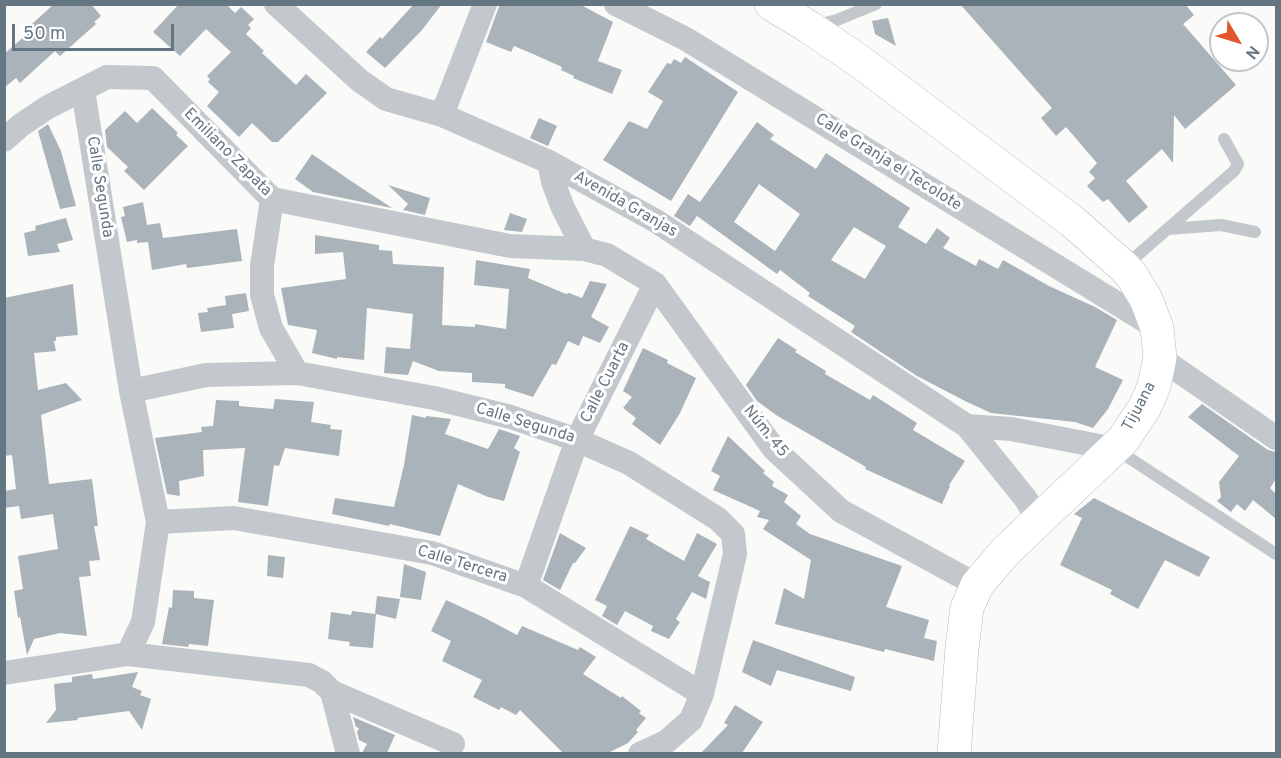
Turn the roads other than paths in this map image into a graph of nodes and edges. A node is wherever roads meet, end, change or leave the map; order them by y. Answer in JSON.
{"nodes":[{"id":1,"x":276,"y":4,"type":"edge"},
{"id":2,"x":485,"y":4,"type":"edge"},
{"id":3,"x":616,"y":4,"type":"edge"},
{"id":4,"x":771,"y":4,"type":"edge"},
{"id":5,"x":876,"y":4,"type":"edge"},
{"id":6,"x":809,"y":27,"type":"junction"},
{"id":7,"x":83,"y":90,"type":"junction"},
{"id":8,"x":442,"y":115,"type":"junction"},
{"id":9,"x":1224,"y":139,"type":"dead end"},
{"id":10,"x":4,"y":140,"type":"edge"},
{"id":11,"x":549,"y":162,"type":"junction"},
{"id":12,"x":272,"y":199,"type":"junction"},
{"id":13,"x":1168,"y":229,"type":"junction"},
{"id":14,"x":1255,"y":232,"type":"dead end"},
{"id":15,"x":584,"y":249,"type":"junction"},
{"id":16,"x":1124,"y":267,"type":"junction"},
{"id":17,"x":655,"y":284,"type":"junction"},
{"id":18,"x":1159,"y":343,"type":"junction"},
{"id":19,"x":297,"y":374,"type":"junction"},
{"id":20,"x":131,"y":391,"type":"junction"},
{"id":21,"x":967,"y":426,"type":"junction"},
{"id":22,"x":1276,"y":438,"type":"edge"},
{"id":23,"x":577,"y":440,"type":"junction"},
{"id":24,"x":1115,"y":449,"type":"junction"},
{"id":25,"x":1039,"y":520,"type":"junction"},
{"id":26,"x":158,"y":522,"type":"junction"},
{"id":27,"x":1276,"y":554,"type":"edge"},
{"id":28,"x":976,"y":585,"type":"junction"},
{"id":29,"x":526,"y":586,"type":"junction"},
{"id":30,"x":128,"y":654,"type":"junction"},
{"id":31,"x":4,"y":673,"type":"edge"},
{"id":32,"x":332,"y":692,"type":"junction"},
{"id":33,"x":702,"y":694,"type":"junction"},
{"id":34,"x":453,"y":744,"type":"dead end"},
{"id":35,"x":348,"y":753,"type":"edge"},
{"id":36,"x":640,"y":753,"type":"edge"},
{"id":37,"x":954,"y":753,"type":"edge"}],
"edges":[{"from":1,"to":8,"type":"street","name":"Avenida Granjas"},
{"from":2,"to":8,"type":"street"},
{"from":3,"to":18,"type":"street","name":"Calle Granja el Tecolote"},
{"from":4,"to":6,"type":"street"},
{"from":5,"to":6,"type":"lane"},
{"from":6,"to":16,"type":"street"},
{"from":7,"to":10,"type":"street","name":"Emiliano Zapata"},
{"from":7,"to":12,"type":"street","name":"Emiliano Zapata"},
{"from":7,"to":20,"type":"street","name":"Calle Segunda"},
{"from":8,"to":11,"type":"street","name":"Avenida Granjas"},
{"from":9,"to":13,"type":"lane"},
{"from":11,"to":15,"type":"street"},
{"from":11,"to":21,"type":"street","name":"Avenida Granjas"},
{"from":12,"to":15,"type":"street","name":"Emiliano Zapata"},
{"from":12,"to":19,"type":"street"},
{"from":13,"to":14,"type":"lane"},
{"from":13,"to":16,"type":"lane"},
{"from":15,"to":17,"type":"street","name":"Núm. 45"},
{"from":16,"to":18,"type":"street"},
{"from":17,"to":23,"type":"street","name":"Calle Cuarta"},
{"from":17,"to":28,"type":"street","name":"Núm. 45"},
{"from":18,"to":22,"type":"street","name":"Calle Granja el Tecolote"},
{"from":18,"to":24,"type":"street","name":"Tijuana"},
{"from":19,"to":20,"type":"street","name":"Calle Segunda"},
{"from":19,"to":23,"type":"street","name":"Calle Segunda"},
{"from":20,"to":26,"type":"street","name":"Calle Segunda"},
{"from":21,"to":24,"type":"street","name":"Avenida Granjas"},
{"from":21,"to":25,"type":"street","name":"Avenida Granjas"},
{"from":23,"to":29,"type":"street","name":"Calle Cuarta"},
{"from":23,"to":33,"type":"street","name":"Calle Segunda"},
{"from":24,"to":25,"type":"street","name":"Tijuana"},
{"from":24,"to":27,"type":"lane"},
{"from":25,"to":28,"type":"street","name":"Tijuana"},
{"from":26,"to":29,"type":"street","name":"Calle Tercera"},
{"from":26,"to":30,"type":"street","name":"Calle Segunda"},
{"from":28,"to":37,"type":"street","name":"Tijuana"},
{"from":29,"to":33,"type":"street","name":"Calle Tercera"},
{"from":30,"to":31,"type":"street"},
{"from":30,"to":32,"type":"street"},
{"from":32,"to":34,"type":"street"},
{"from":32,"to":35,"type":"street"},
{"from":33,"to":36,"type":"street","name":"Calle Segunda"}]}
